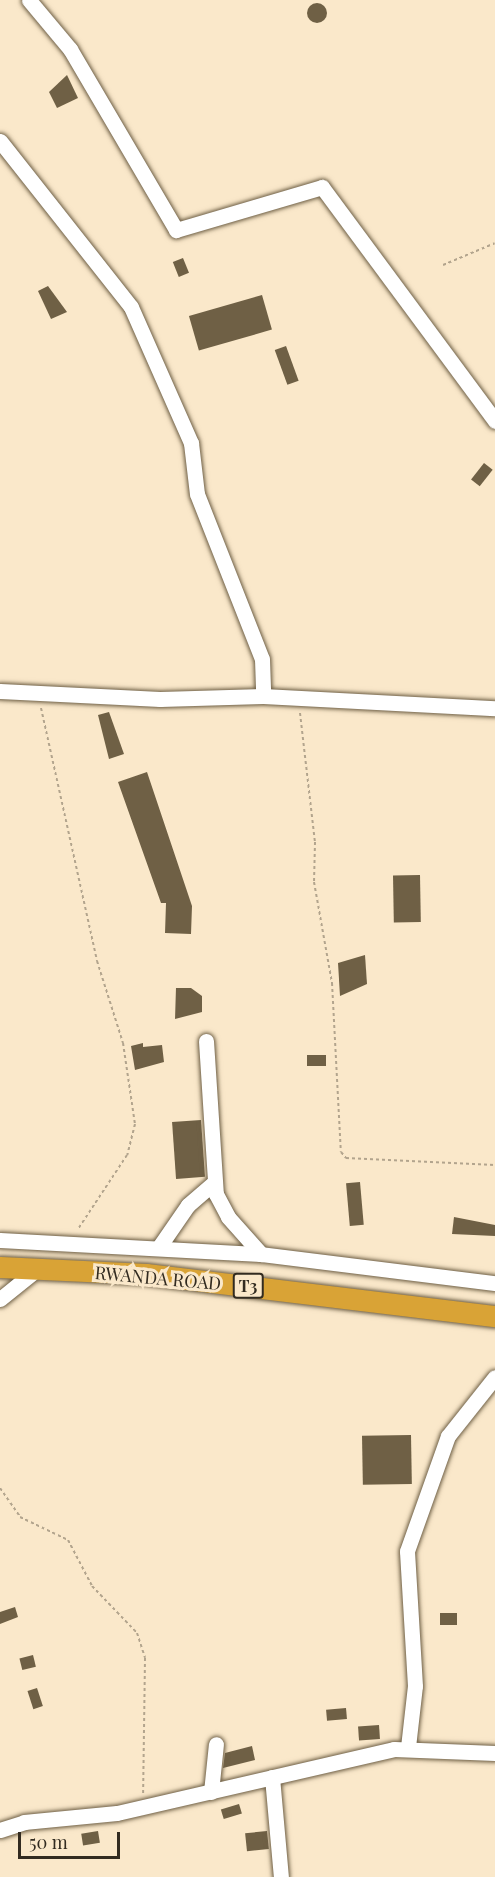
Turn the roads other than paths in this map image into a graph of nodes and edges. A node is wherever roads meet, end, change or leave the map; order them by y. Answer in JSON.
{"nodes":[{"id":1,"x":30,"y":0,"type":"edge"},
{"id":2,"x":0,"y":141,"type":"edge"},
{"id":3,"x":495,"y":421,"type":"edge"},
{"id":4,"x":0,"y":691,"type":"edge"},
{"id":5,"x":263,"y":696,"type":"junction"},
{"id":6,"x":495,"y":708,"type":"edge"},
{"id":7,"x":206,"y":1041,"type":"dead end"},
{"id":8,"x":214,"y":1182,"type":"junction"},
{"id":9,"x":0,"y":1240,"type":"edge"},
{"id":10,"x":159,"y":1247,"type":"junction"},
{"id":11,"x":261,"y":1254,"type":"junction"},
{"id":12,"x":0,"y":1267,"type":"edge"},
{"id":13,"x":36,"y":1270,"type":"junction"},
{"id":14,"x":495,"y":1284,"type":"edge"},
{"id":15,"x":0,"y":1299,"type":"edge"},
{"id":16,"x":495,"y":1316,"type":"edge"},
{"id":17,"x":495,"y":1377,"type":"edge"},
{"id":18,"x":216,"y":1744,"type":"dead end"},
{"id":19,"x":408,"y":1747,"type":"junction"},
{"id":20,"x":495,"y":1753,"type":"edge"},
{"id":21,"x":272,"y":1778,"type":"junction"},
{"id":22,"x":212,"y":1792,"type":"junction"},
{"id":23,"x":0,"y":1830,"type":"edge"},
{"id":24,"x":281,"y":1877,"type":"edge"}],
"edges":[{"from":1,"to":3,"type":"street"},
{"from":2,"to":5,"type":"street"},
{"from":4,"to":5,"type":"street"},
{"from":5,"to":6,"type":"street"},
{"from":7,"to":8,"type":"street"},
{"from":8,"to":10,"type":"street"},
{"from":8,"to":11,"type":"street"},
{"from":9,"to":10,"type":"street"},
{"from":10,"to":11,"type":"street"},
{"from":11,"to":14,"type":"street"},
{"from":12,"to":13,"type":"highway","name":"RWANDA ROAD","number":"T3"},
{"from":13,"to":15,"type":"street"},
{"from":13,"to":16,"type":"highway","name":"RWANDA ROAD","number":"T3"},
{"from":17,"to":19,"type":"street"},
{"from":18,"to":22,"type":"street"},
{"from":19,"to":20,"type":"street"},
{"from":19,"to":21,"type":"street"},
{"from":21,"to":22,"type":"street"},
{"from":21,"to":24,"type":"street"},
{"from":22,"to":23,"type":"street"}]}
